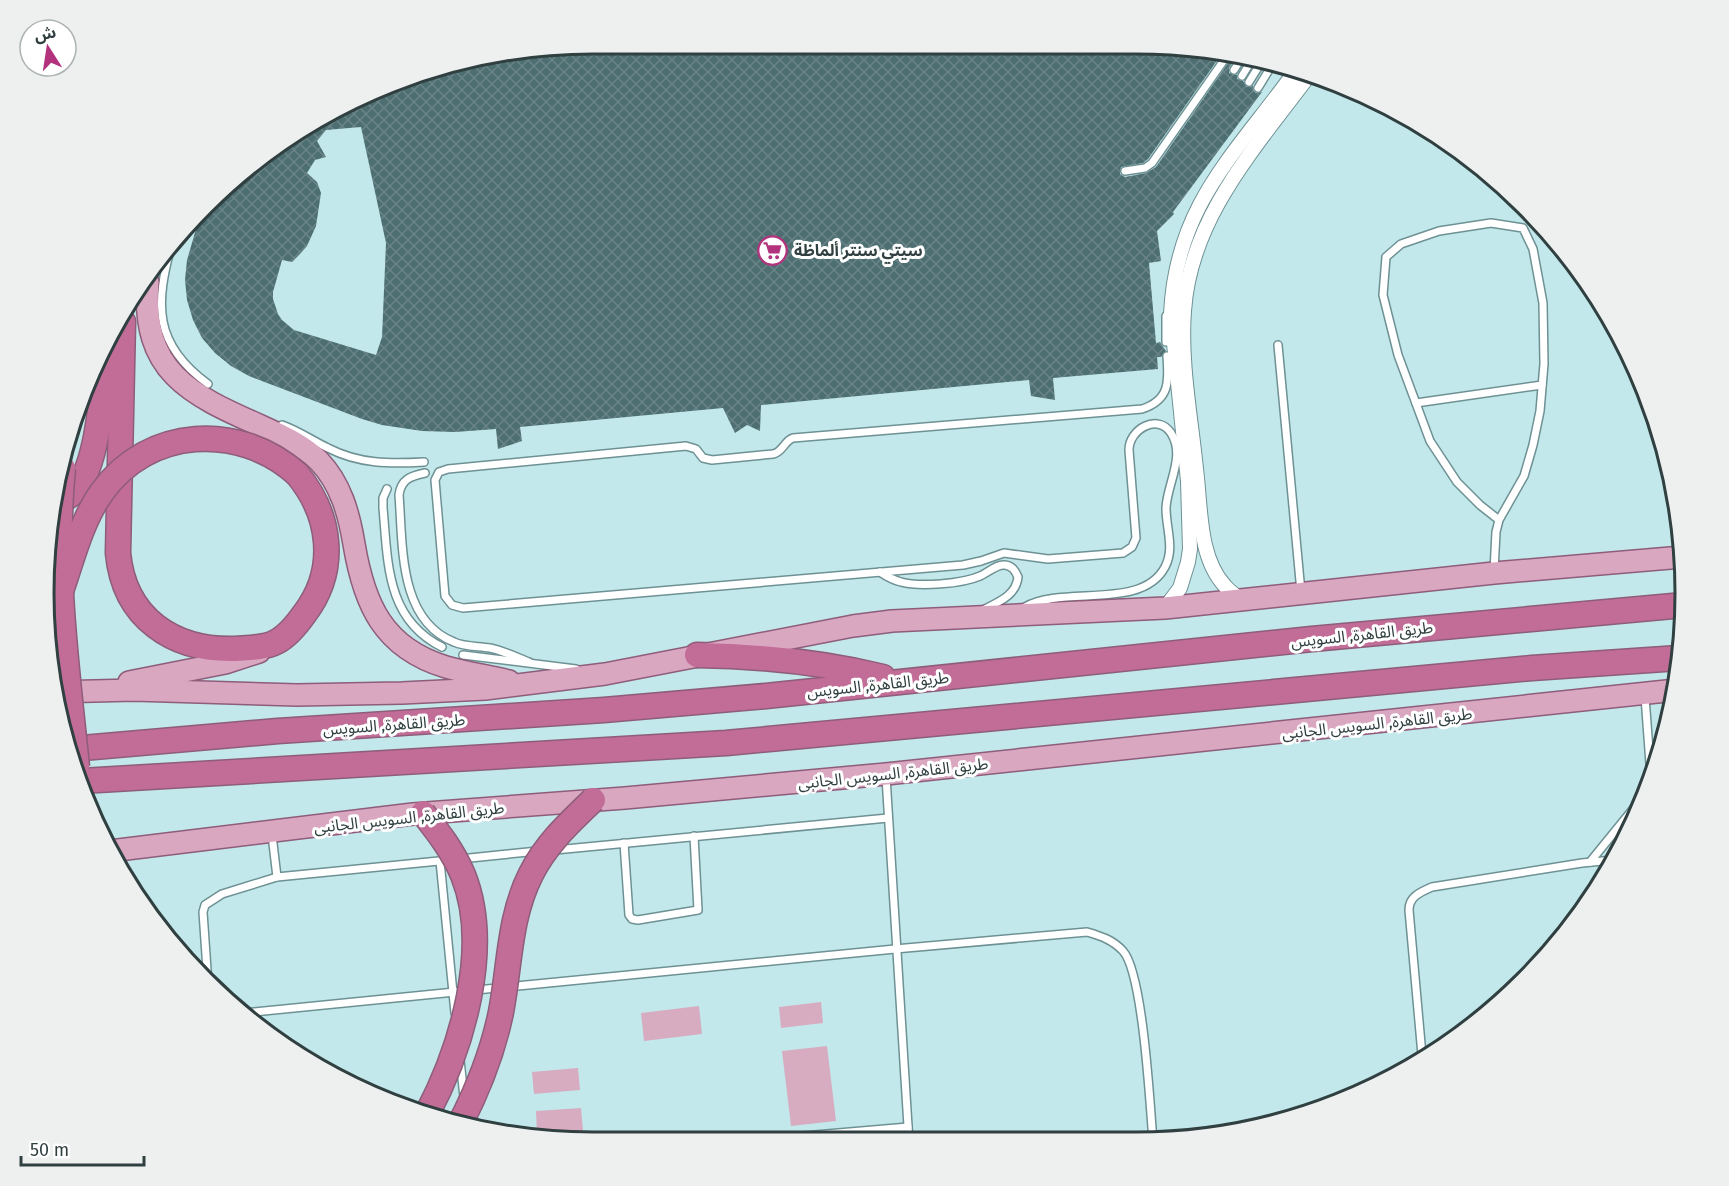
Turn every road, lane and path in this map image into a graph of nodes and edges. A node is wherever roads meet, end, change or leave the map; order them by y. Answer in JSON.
{"nodes":[{"id":1,"x":1223,"y":61,"type":"edge"},
{"id":2,"x":1238,"y":64,"type":"edge"},
{"id":3,"x":1248,"y":66,"type":"edge"},
{"id":4,"x":1258,"y":68,"type":"edge"},
{"id":5,"x":1234,"y":70,"type":"dead end"},
{"id":6,"x":1269,"y":70,"type":"edge"},
{"id":7,"x":1242,"y":76,"type":"dead end"},
{"id":8,"x":1290,"y":77,"type":"edge"},
{"id":9,"x":1304,"y":81,"type":"edge"},
{"id":10,"x":1249,"y":82,"type":"dead end"},
{"id":11,"x":1258,"y":88,"type":"dead end"},
{"id":12,"x":1125,"y":171,"type":"dead end"},
{"id":13,"x":167,"y":263,"type":"edge"},
{"id":14,"x":148,"y":290,"type":"edge"},
{"id":15,"x":1172,"y":293,"type":"junction"},
{"id":16,"x":123,"y":329,"type":"edge"},
{"id":17,"x":1166,"y":342,"type":"dead end"},
{"id":18,"x":1278,"y":345,"type":"dead end"},
{"id":19,"x":1167,"y":356,"type":"dead end"},
{"id":20,"x":105,"y":365,"type":"edge"},
{"id":21,"x":208,"y":384,"type":"dead end"},
{"id":22,"x":1542,"y":385,"type":"junction"},
{"id":23,"x":1416,"y":403,"type":"junction"},
{"id":24,"x":235,"y":414,"type":"junction"},
{"id":25,"x":424,"y":462,"type":"dead end"},
{"id":26,"x":425,"y":473,"type":"dead end"},
{"id":27,"x":387,"y":489,"type":"dead end"},
{"id":28,"x":62,"y":499,"type":"edge"},
{"id":29,"x":60,"y":516,"type":"edge"},
{"id":30,"x":1499,"y":520,"type":"junction"},
{"id":31,"x":1674,"y":558,"type":"edge"},
{"id":32,"x":880,"y":572,"type":"junction"},
{"id":33,"x":1494,"y":573,"type":"junction"},
{"id":34,"x":60,"y":594,"type":"junction"},
{"id":35,"x":1301,"y":594,"type":"junction"},
{"id":36,"x":1242,"y":601,"type":"junction"},
{"id":37,"x":1675,"y":606,"type":"edge"},
{"id":38,"x":1165,"y":608,"type":"junction"},
{"id":39,"x":970,"y":616,"type":"junction"},
{"id":40,"x":1010,"y":616,"type":"junction"},
{"id":41,"x":275,"y":643,"type":"junction"},
{"id":42,"x":442,"y":647,"type":"dead end"},
{"id":43,"x":463,"y":655,"type":"dead end"},
{"id":44,"x":697,"y":655,"type":"junction"},
{"id":45,"x":1671,"y":659,"type":"edge"},
{"id":46,"x":529,"y":662,"type":"junction"},
{"id":47,"x":605,"y":674,"type":"junction"},
{"id":48,"x":903,"y":682,"type":"junction"},
{"id":49,"x":527,"y":685,"type":"junction"},
{"id":50,"x":87,"y":690,"type":"junction"},
{"id":51,"x":63,"y":691,"type":"edge"},
{"id":52,"x":1666,"y":692,"type":"edge"},
{"id":53,"x":1644,"y":695,"type":"junction"},
{"id":54,"x":74,"y":740,"type":"edge"},
{"id":55,"x":77,"y":748,"type":"edge"},
{"id":56,"x":1651,"y":750,"type":"edge"},
{"id":57,"x":886,"y":774,"type":"junction"},
{"id":58,"x":88,"y":781,"type":"edge"},
{"id":59,"x":592,"y":800,"type":"junction"},
{"id":60,"x":423,"y":813,"type":"junction"},
{"id":61,"x":888,"y":818,"type":"junction"},
{"id":62,"x":1624,"y":820,"type":"edge"},
{"id":63,"x":271,"y":831,"type":"junction"},
{"id":64,"x":694,"y":836,"type":"junction"},
{"id":65,"x":624,"y":843,"type":"junction"},
{"id":66,"x":119,"y":849,"type":"edge"},
{"id":67,"x":440,"y":861,"type":"junction"},
{"id":68,"x":1604,"y":861,"type":"edge"},
{"id":69,"x":1590,"y":862,"type":"junction"},
{"id":70,"x":277,"y":877,"type":"junction"},
{"id":71,"x":896,"y":949,"type":"junction"},
{"id":72,"x":207,"y":968,"type":"edge"},
{"id":73,"x":453,"y":992,"type":"junction"},
{"id":74,"x":255,"y":1013,"type":"edge"},
{"id":75,"x":1422,"y":1050,"type":"edge"},
{"id":76,"x":431,"y":1107,"type":"edge"},
{"id":77,"x":463,"y":1116,"type":"edge"},
{"id":78,"x":466,"y":1117,"type":"edge"},
{"id":79,"x":908,"y":1127,"type":"junction"},
{"id":80,"x":854,"y":1132,"type":"edge"},
{"id":81,"x":908,"y":1132,"type":"edge"},
{"id":82,"x":1153,"y":1132,"type":"edge"}],
"edges":[{"from":1,"to":12,"type":"lane"},
{"from":2,"to":5,"type":"lane"},
{"from":3,"to":7,"type":"lane"},
{"from":4,"to":10,"type":"lane"},
{"from":6,"to":11,"type":"lane"},
{"from":8,"to":15,"type":"street"},
{"from":9,"to":36,"type":"street"},
{"from":13,"to":21,"type":"lane"},
{"from":14,"to":24,"type":"main road"},
{"from":15,"to":17,"type":"lane"},
{"from":15,"to":38,"type":"street"},
{"from":16,"to":41,"type":"highway"},
{"from":18,"to":35,"type":"lane"},
{"from":19,"to":32,"type":"lane"},
{"from":20,"to":28,"type":"highway"},
{"from":22,"to":23,"type":"lane"},
{"from":22,"to":23,"type":"lane"},
{"from":22,"to":30,"type":"lane"},
{"from":23,"to":30,"type":"lane"},
{"from":24,"to":25,"type":"lane"},
{"from":24,"to":49,"type":"main road"},
{"from":26,"to":46,"type":"lane"},
{"from":27,"to":42,"type":"lane"},
{"from":29,"to":34,"type":"highway","bridge":true},
{"from":30,"to":33,"type":"lane"},
{"from":31,"to":33,"type":"main road"},
{"from":32,"to":39,"type":"lane"},
{"from":32,"to":40,"type":"lane"},
{"from":33,"to":35,"type":"main road"},
{"from":34,"to":41,"type":"highway","bridge":true},
{"from":34,"to":54,"type":"highway","bridge":true},
{"from":35,"to":36,"type":"main road"},
{"from":36,"to":38,"type":"main road"},
{"from":37,"to":48,"type":"highway","name":"طريق القاهرة, السويس"},
{"from":38,"to":40,"type":"main road"},
{"from":39,"to":40,"type":"main road"},
{"from":39,"to":44,"type":"main road"},
{"from":41,"to":50,"type":"main road"},
{"from":43,"to":46,"type":"lane"},
{"from":44,"to":47,"type":"main road"},
{"from":44,"to":48,"type":"highway"},
{"from":45,"to":58,"type":"highway"},
{"from":46,"to":47,"type":"lane"},
{"from":47,"to":49,"type":"main road"},
{"from":48,"to":55,"type":"highway","name":"طريق القاهرة, السويس"},
{"from":49,"to":50,"type":"main road"},
{"from":50,"to":51,"type":"main road"},
{"from":52,"to":53,"type":"main road","name":"طريق القاهرة, السويس الجانبى"},
{"from":53,"to":56,"type":"lane"},
{"from":53,"to":57,"type":"main road","name":"طريق القاهرة, السويس الجانبى"},
{"from":57,"to":59,"type":"main road","name":"طريق القاهرة, السويس الجانبى"},
{"from":57,"to":61,"type":"lane"},
{"from":59,"to":60,"type":"main road","name":"طريق القاهرة, السويس الجانبى"},
{"from":59,"to":77,"type":"highway","bridge":true},
{"from":60,"to":63,"type":"main road","name":"طريق القاهرة, السويس الجانبى"},
{"from":60,"to":76,"type":"highway","bridge":true},
{"from":61,"to":64,"type":"lane"},
{"from":61,"to":71,"type":"lane"},
{"from":62,"to":69,"type":"lane"},
{"from":63,"to":66,"type":"main road","name":"طريق القاهرة, السويس الجانبى"},
{"from":63,"to":70,"type":"lane"},
{"from":64,"to":65,"type":"lane"},
{"from":64,"to":65,"type":"lane"},
{"from":65,"to":67,"type":"lane"},
{"from":67,"to":70,"type":"lane"},
{"from":67,"to":73,"type":"lane"},
{"from":68,"to":69,"type":"lane"},
{"from":69,"to":75,"type":"lane"},
{"from":70,"to":72,"type":"lane"},
{"from":71,"to":73,"type":"lane"},
{"from":71,"to":79,"type":"lane"},
{"from":71,"to":82,"type":"lane"},
{"from":73,"to":74,"type":"lane"},
{"from":73,"to":78,"type":"lane"},
{"from":79,"to":80,"type":"lane"},
{"from":79,"to":81,"type":"lane"}]}
